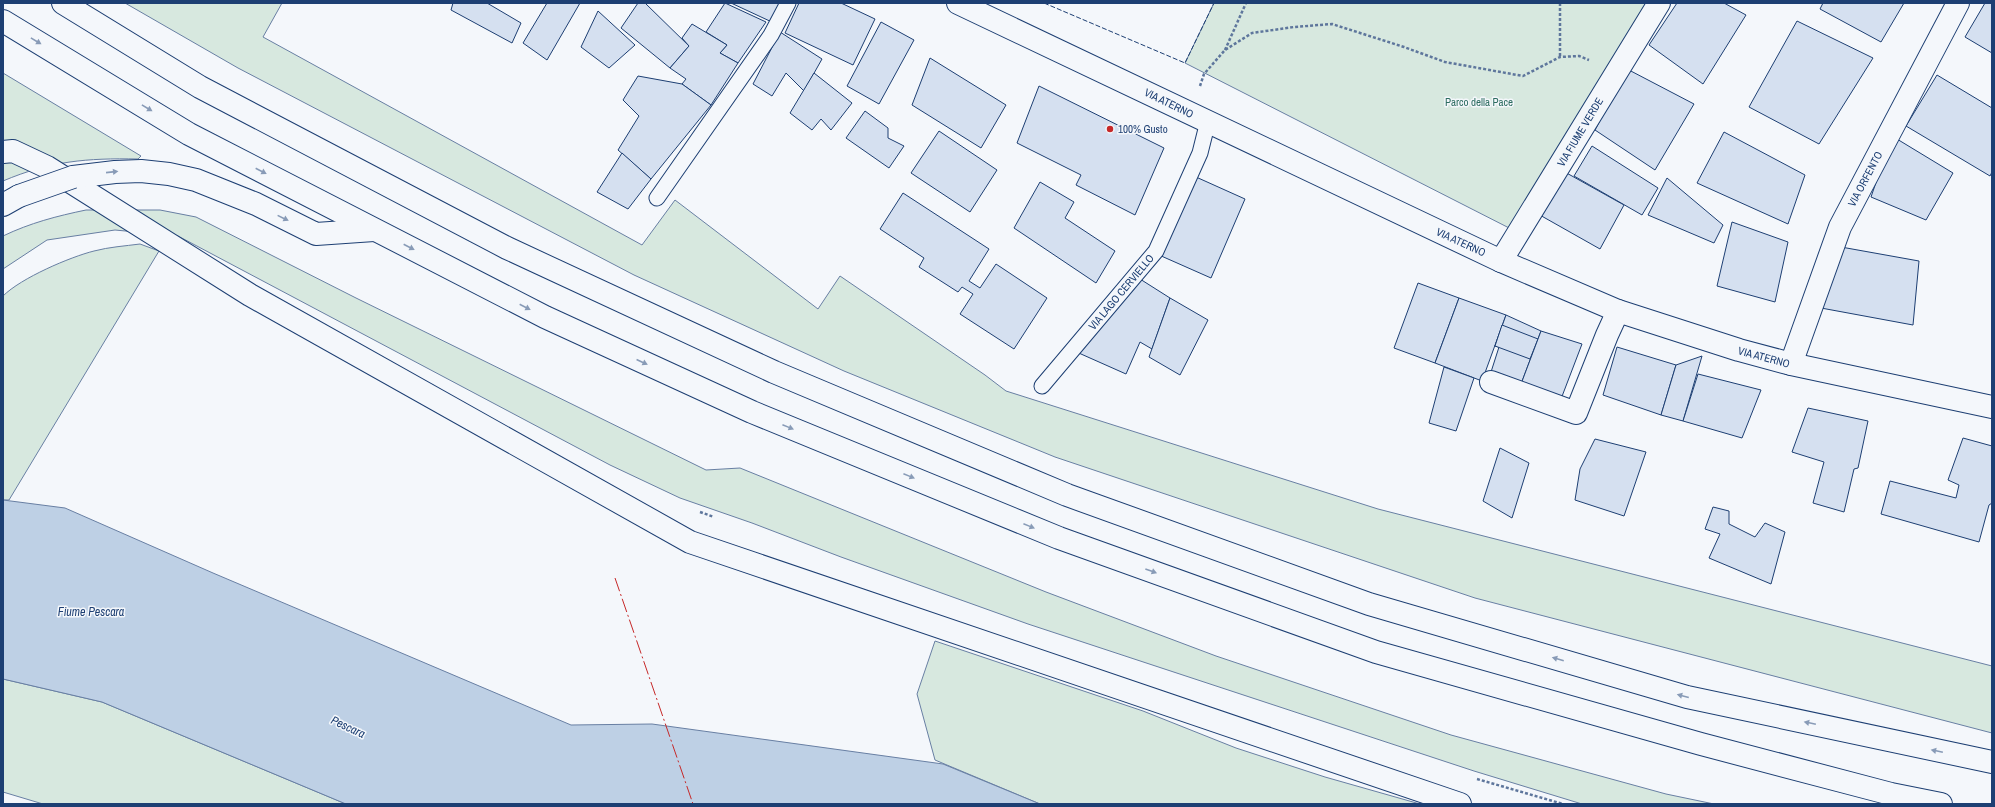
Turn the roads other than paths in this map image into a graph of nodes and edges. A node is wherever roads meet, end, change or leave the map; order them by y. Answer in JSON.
{"nodes":[{"id":1,"x":63,"y":3,"type":"edge"},
{"id":2,"x":788,"y":3,"type":"edge"},
{"id":3,"x":958,"y":3,"type":"edge"},
{"id":4,"x":1660,"y":3,"type":"edge"},
{"id":5,"x":1958,"y":3,"type":"edge"},
{"id":6,"x":3,"y":21,"type":"edge"},
{"id":7,"x":1200,"y":117,"type":"junction"},
{"id":8,"x":3,"y":152,"type":"edge"},
{"id":9,"x":657,"y":198,"type":"dead end"},
{"id":10,"x":11,"y":201,"type":"edge"},
{"id":11,"x":374,"y":230,"type":"junction"},
{"id":12,"x":1501,"y":261,"type":"junction"},
{"id":13,"x":1618,"y":311,"type":"junction"},
{"id":14,"x":1791,"y":364,"type":"junction"},
{"id":15,"x":1491,"y":382,"type":"dead end"},
{"id":16,"x":1042,"y":386,"type":"dead end"},
{"id":17,"x":1992,"y":407,"type":"edge"},
{"id":18,"x":1992,"y":762,"type":"edge"},
{"id":19,"x":1460,"y":804,"type":"edge"},
{"id":20,"x":1941,"y":804,"type":"edge"}],
"edges":[{"from":18,"to":1,"type":"main road","one_way":true},
{"from":2,"to":9,"type":"lane"},
{"from":3,"to":7,"type":"main road","name":"VIA ATERNO"},
{"from":4,"to":12,"type":"main road","name":"VIA FIUME VERDE"},
{"from":5,"to":14,"type":"main road","name":"VIA ORFENTO"},
{"from":6,"to":11,"type":"main road","one_way":true},
{"from":7,"to":12,"type":"main road","name":"VIA ATERNO"},
{"from":7,"to":16,"type":"lane","name":"VIA LAGO CERVIELLO"},
{"from":8,"to":19,"type":"main road"},
{"from":10,"to":11,"type":"main road","one_way":true,"bridge":true},
{"from":11,"to":20,"type":"main road","one_way":true},
{"from":12,"to":13,"type":"main road","name":"VIA ATERNO"},
{"from":13,"to":14,"type":"main road","name":"VIA ATERNO"},
{"from":13,"to":15,"type":"main road"},
{"from":14,"to":17,"type":"main road","name":"VIA ATERNO"}]}
